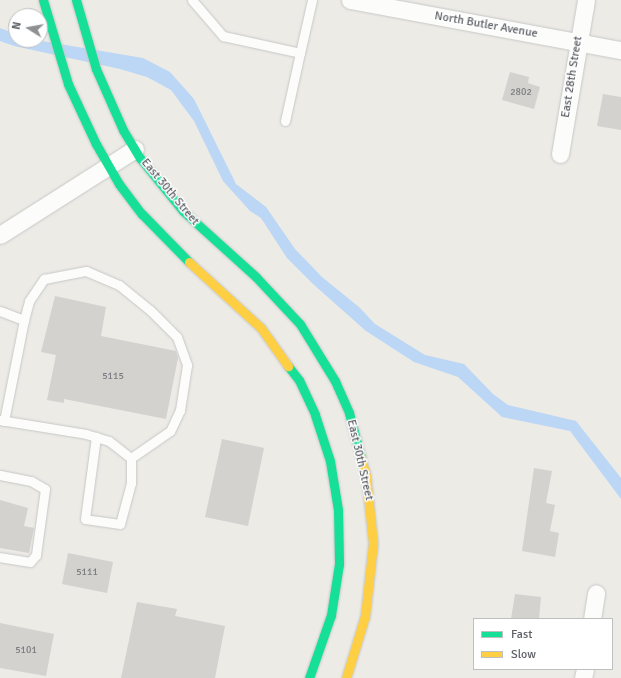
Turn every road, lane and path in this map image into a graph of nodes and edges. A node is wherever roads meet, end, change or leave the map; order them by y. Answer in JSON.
{"nodes":[{"id":1,"x":43,"y":0,"type":"edge"},
{"id":2,"x":76,"y":0,"type":"edge"},
{"id":3,"x":192,"y":0,"type":"edge"},
{"id":4,"x":312,"y":0,"type":"edge"},
{"id":5,"x":350,"y":0,"type":"edge"},
{"id":6,"x":586,"y":0,"type":"edge"},
{"id":7,"x":577,"y":42,"type":"junction"},
{"id":8,"x":621,"y":50,"type":"edge"},
{"id":9,"x":300,"y":53,"type":"junction"},
{"id":10,"x":285,"y":121,"type":"dead end"},
{"id":11,"x":135,"y":149,"type":"junction"},
{"id":12,"x":560,"y":154,"type":"dead end"},
{"id":13,"x":108,"y":165,"type":"junction"},
{"id":14,"x":0,"y":235,"type":"edge"},
{"id":15,"x":0,"y":311,"type":"edge"},
{"id":16,"x":24,"y":320,"type":"junction"},
{"id":17,"x":2,"y":420,"type":"edge"},
{"id":18,"x":96,"y":437,"type":"junction"},
{"id":19,"x":131,"y":458,"type":"junction"},
{"id":20,"x":0,"y":475,"type":"edge"},
{"id":21,"x":0,"y":557,"type":"edge"},
{"id":22,"x":596,"y":593,"type":"dead end"},
{"id":23,"x":592,"y":618,"type":"edge"},
{"id":24,"x":309,"y":678,"type":"edge"},
{"id":25,"x":346,"y":678,"type":"edge"}],
"edges":[{"from":1,"to":13,"type":"main road"},
{"from":2,"to":11,"type":"main road","name":"East 30th Street"},
{"from":3,"to":9,"type":"lane"},
{"from":4,"to":9,"type":"lane"},
{"from":5,"to":7,"type":"street","name":"North Butler Avenue"},
{"from":6,"to":7,"type":"street","name":"East 28th Street"},
{"from":7,"to":8,"type":"street","name":"North Butler Avenue"},
{"from":7,"to":12,"type":"street","name":"East 28th Street"},
{"from":9,"to":10,"type":"lane"},
{"from":11,"to":13,"type":"street","name":"East 30th Street"},
{"from":11,"to":25,"type":"main road","name":"East 30th Street"},
{"from":13,"to":14,"type":"street","name":"East 30th Street"},
{"from":13,"to":24,"type":"main road"},
{"from":15,"to":16,"type":"lane"},
{"from":16,"to":17,"type":"lane"},
{"from":16,"to":19,"type":"lane"},
{"from":17,"to":18,"type":"lane"},
{"from":18,"to":19,"type":"lane"},
{"from":18,"to":19,"type":"lane"},
{"from":20,"to":21,"type":"lane"},
{"from":22,"to":23,"type":"street"}]}
